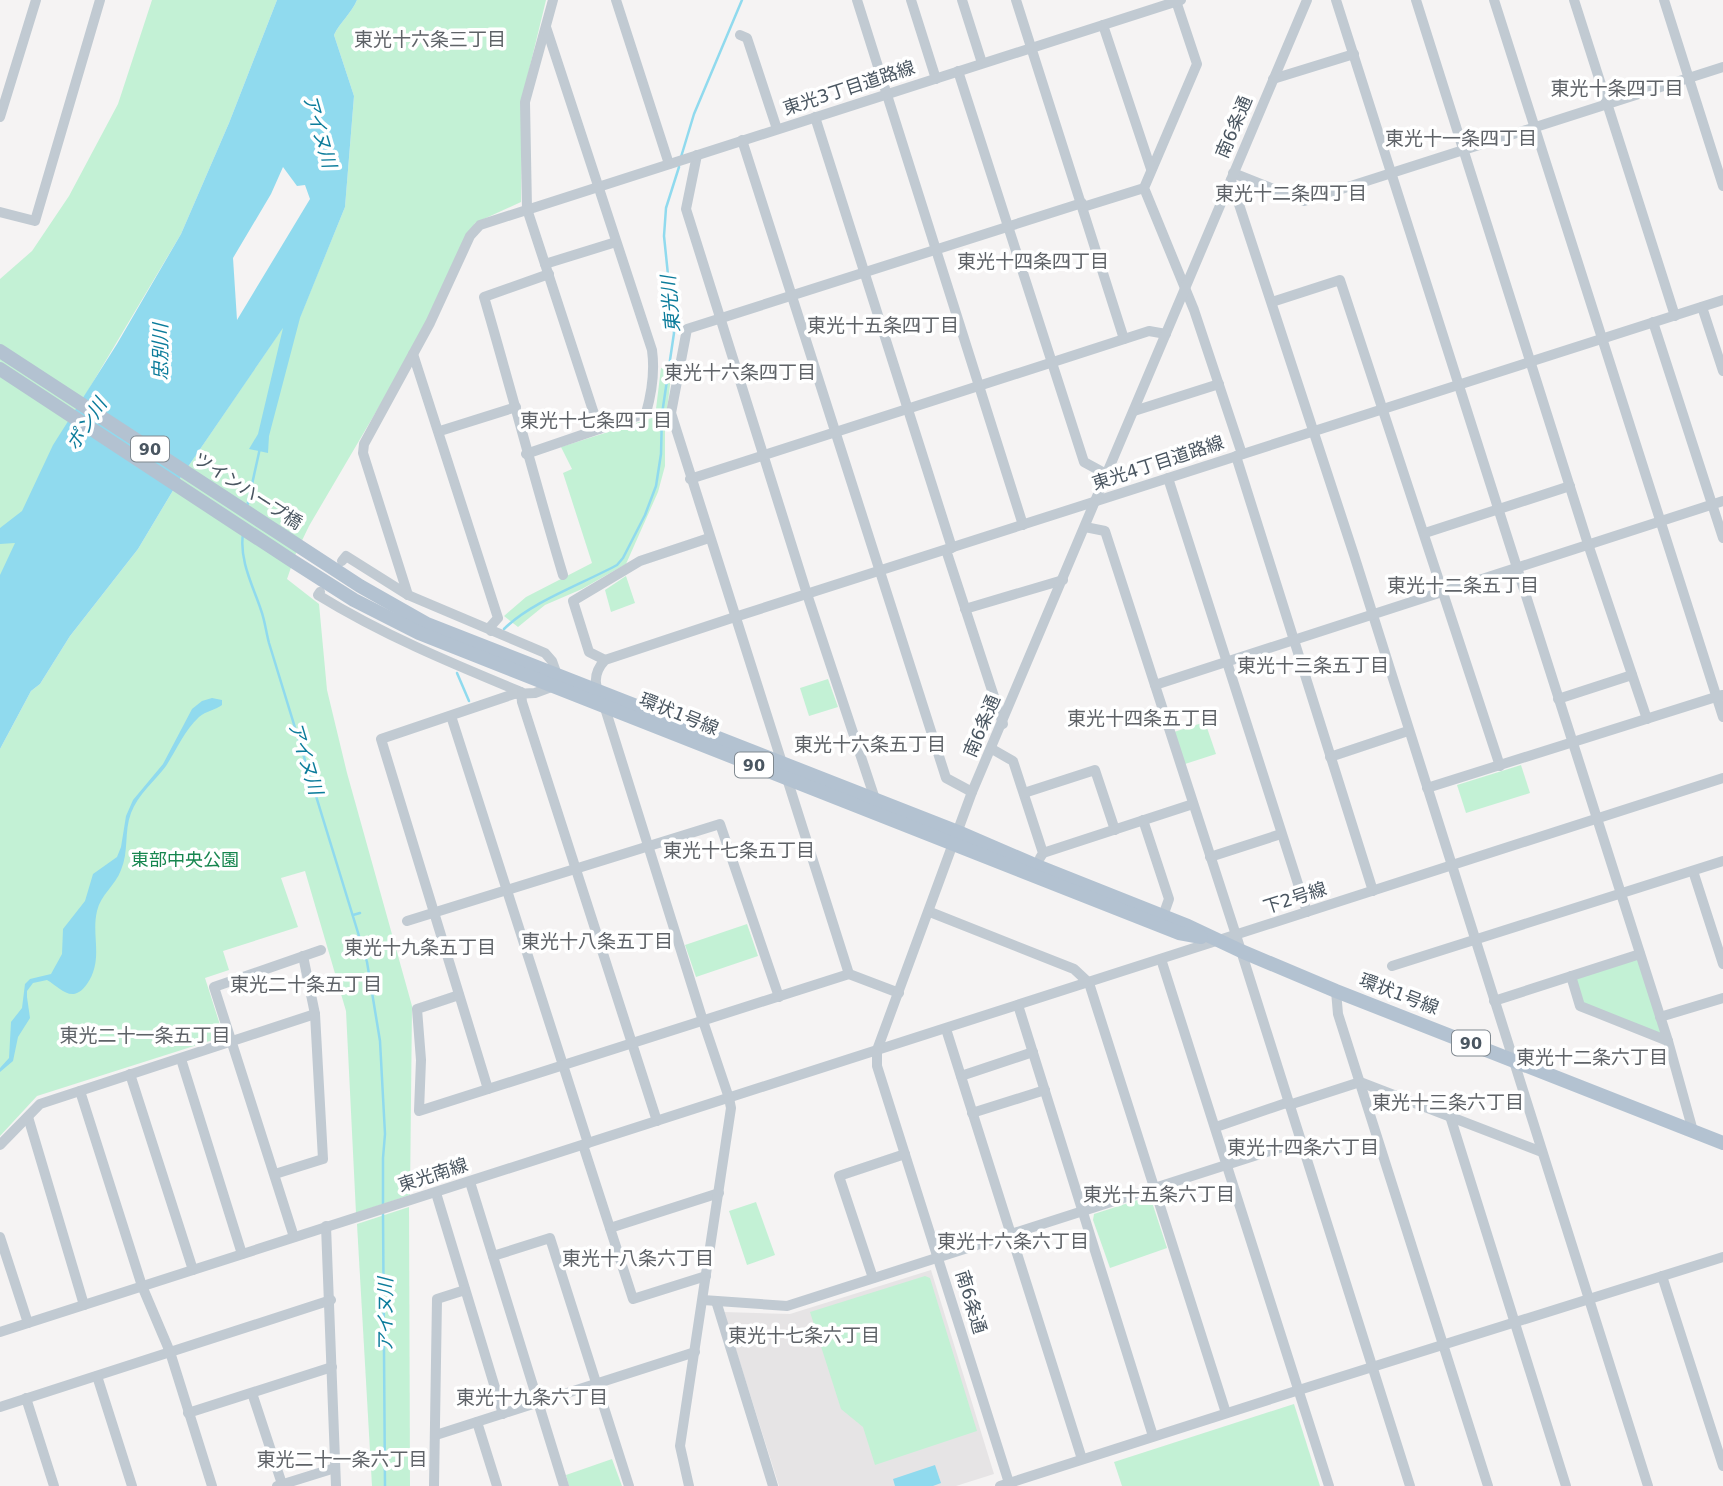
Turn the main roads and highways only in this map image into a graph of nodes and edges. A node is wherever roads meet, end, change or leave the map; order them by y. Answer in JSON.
{"nodes":[{"id":1,"x":0,"y":351,"type":"edge"},
{"id":2,"x":0,"y":369,"type":"edge"},
{"id":3,"x":296,"y":554,"type":"junction"},
{"id":4,"x":556,"y":681,"type":"junction"},
{"id":5,"x":872,"y":804,"type":"junction"},
{"id":6,"x":1038,"y":865,"type":"junction"},
{"id":7,"x":1220,"y":940,"type":"junction"},
{"id":8,"x":1723,"y":1143,"type":"edge"}],
"edges":[{"from":1,"to":3,"type":"main road","name":"ツインハープ橋","number":"90"},
{"from":2,"to":3,"type":"main road","name":"ツインハープ橋","number":"90"},
{"from":3,"to":4,"type":"main road","name":"環状1号線","number":"90"},
{"from":4,"to":5,"type":"main road","name":"環状1号線","number":"90"},
{"from":4,"to":5,"type":"main road","name":"環状1号線","number":"90"},
{"from":5,"to":6,"type":"main road","name":"環状1号線","number":"90"},
{"from":6,"to":7,"type":"main road","name":"環状1号線","number":"90"},
{"from":6,"to":7,"type":"main road","name":"環状1号線","number":"90"},
{"from":7,"to":8,"type":"main road","name":"環状1号線","number":"90"}]}
